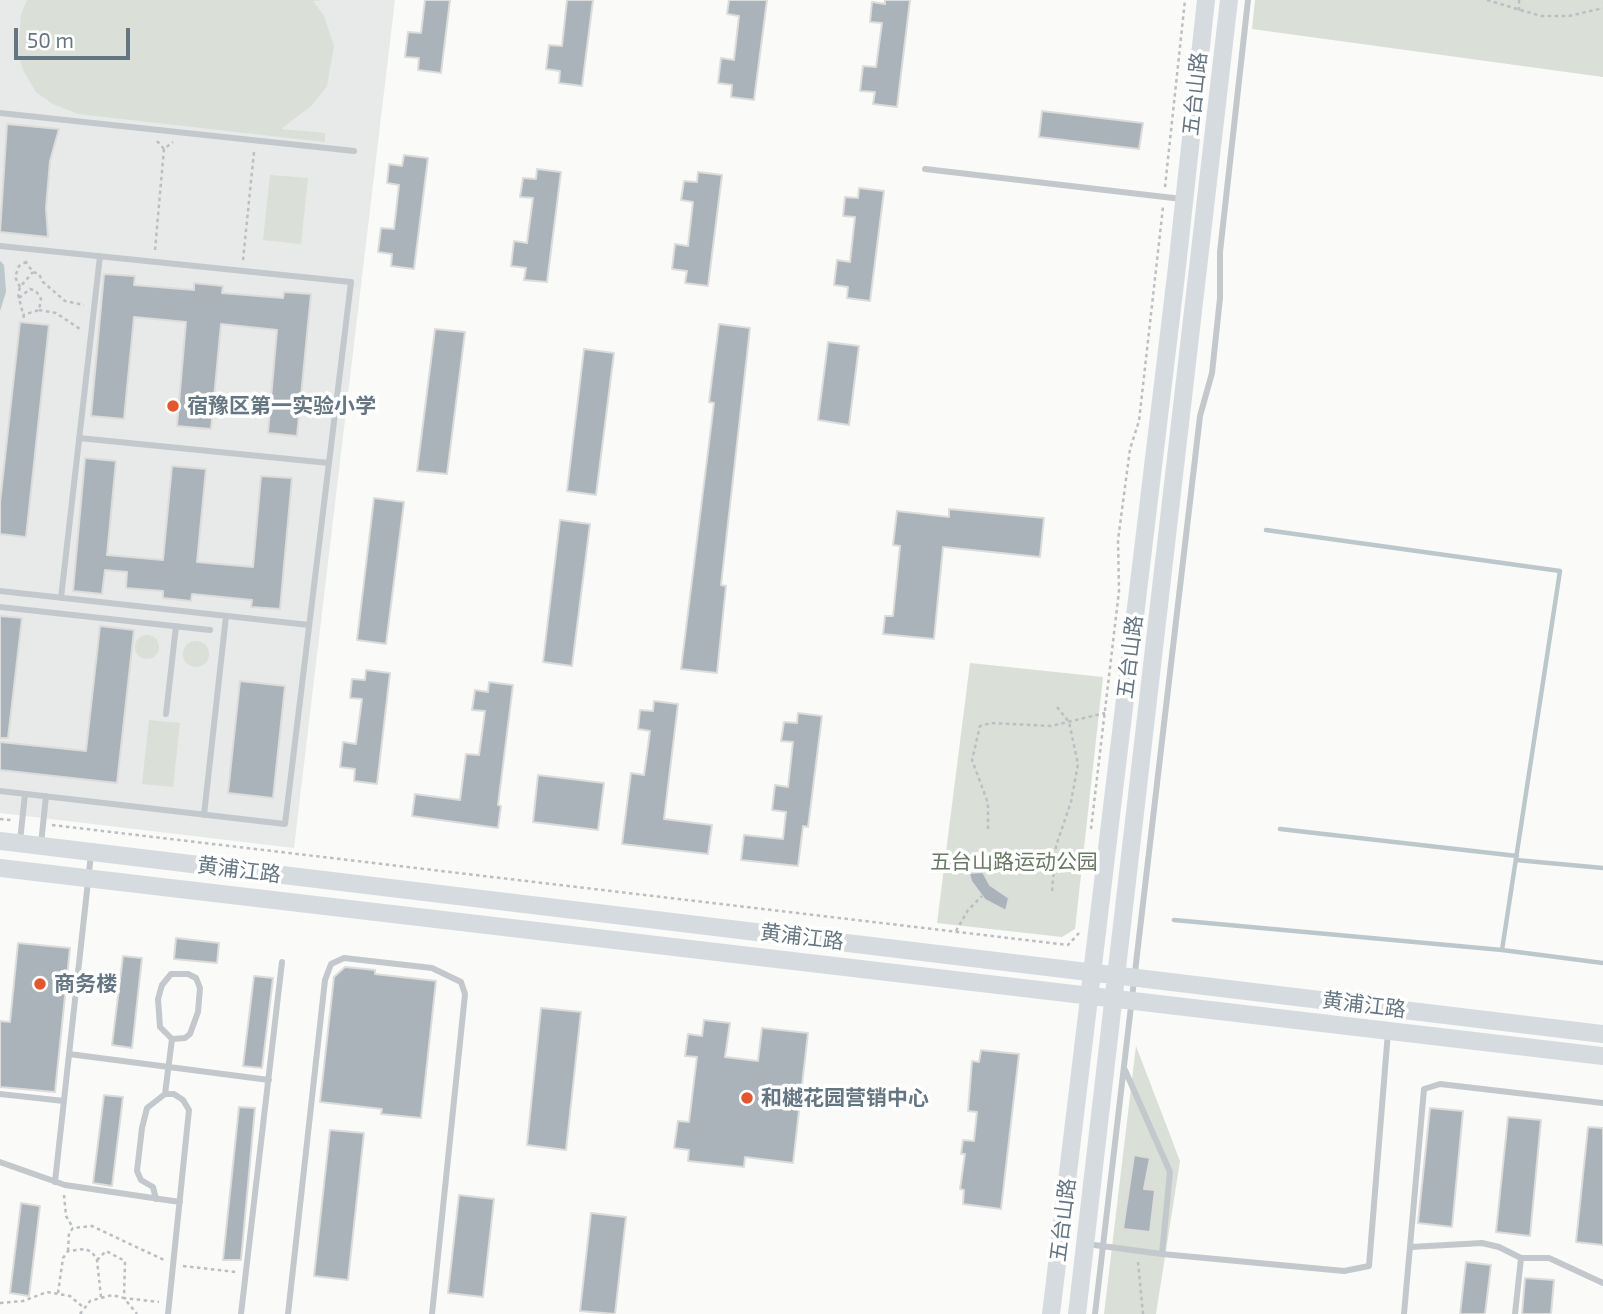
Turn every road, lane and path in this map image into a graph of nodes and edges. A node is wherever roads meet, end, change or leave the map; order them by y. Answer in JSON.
{"nodes":[{"id":1,"x":1185,"y":0,"type":"edge"},
{"id":2,"x":1206,"y":0,"type":"edge"},
{"id":3,"x":1229,"y":0,"type":"edge"},
{"id":4,"x":1248,"y":0,"type":"edge"},
{"id":5,"x":1487,"y":0,"type":"edge"},
{"id":6,"x":1519,"y":0,"type":"edge"},
{"id":7,"x":1603,"y":8,"type":"edge"},
{"id":8,"x":1519,"y":11,"type":"junction"},
{"id":9,"x":0,"y":113,"type":"edge"},
{"id":10,"x":255,"y":140,"type":"junction"},
{"id":11,"x":164,"y":149,"type":"dead end"},
{"id":12,"x":354,"y":151,"type":"dead end"},
{"id":13,"x":925,"y":169,"type":"dead end"},
{"id":14,"x":1164,"y":196,"type":"junction"},
{"id":15,"x":1184,"y":199,"type":"junction"},
{"id":16,"x":0,"y":246,"type":"edge"},
{"id":17,"x":20,"y":248,"type":"junction"},
{"id":18,"x":100,"y":256,"type":"junction"},
{"id":19,"x":26,"y":261,"type":"junction"},
{"id":20,"x":154,"y":262,"type":"junction"},
{"id":21,"x":242,"y":271,"type":"junction"},
{"id":22,"x":33,"y":272,"type":"junction"},
{"id":23,"x":20,"y":287,"type":"junction"},
{"id":24,"x":19,"y":298,"type":"junction"},
{"id":25,"x":94,"y":307,"type":"junction"},
{"id":26,"x":40,"y":310,"type":"junction"},
{"id":27,"x":91,"y":331,"type":"junction"},
{"id":28,"x":79,"y":438,"type":"junction"},
{"id":29,"x":329,"y":463,"type":"junction"},
{"id":30,"x":0,"y":591,"type":"edge"},
{"id":31,"x":61,"y":598,"type":"junction"},
{"id":32,"x":0,"y":607,"type":"edge"},
{"id":33,"x":226,"y":616,"type":"junction"},
{"id":34,"x":309,"y":625,"type":"junction"},
{"id":35,"x":176,"y":626,"type":"junction"},
{"id":36,"x":210,"y":630,"type":"dead end"},
{"id":37,"x":1057,"y":707,"type":"dead end"},
{"id":38,"x":1104,"y":713,"type":"junction"},
{"id":39,"x":166,"y":714,"type":"dead end"},
{"id":40,"x":1005,"y":718,"type":"dead end"},
{"id":41,"x":1069,"y":722,"type":"junction"},
{"id":42,"x":1005,"y":724,"type":"junction"},
{"id":43,"x":0,"y":791,"type":"edge"},
{"id":44,"x":25,"y":794,"type":"junction"},
{"id":45,"x":46,"y":796,"type":"junction"},
{"id":46,"x":204,"y":815,"type":"junction"},
{"id":47,"x":0,"y":819,"type":"edge"},
{"id":48,"x":22,"y":822,"type":"junction"},
{"id":49,"x":43,"y":824,"type":"junction"},
{"id":50,"x":988,"y":829,"type":"dead end"},
{"id":51,"x":1090,"y":836,"type":"dead end"},
{"id":52,"x":0,"y":841,"type":"edge"},
{"id":53,"x":20,"y":843,"type":"junction"},
{"id":54,"x":40,"y":846,"type":"junction"},
{"id":55,"x":91,"y":852,"type":"junction"},
{"id":56,"x":0,"y":868,"type":"edge"},
{"id":57,"x":88,"y":879,"type":"junction"},
{"id":58,"x":1052,"y":891,"type":"dead end"},
{"id":59,"x":982,"y":896,"type":"dead end"},
{"id":60,"x":956,"y":931,"type":"junction"},
{"id":61,"x":1079,"y":932,"type":"dead end"},
{"id":62,"x":282,"y":962,"type":"dead end"},
{"id":63,"x":1093,"y":972,"type":"junction"},
{"id":64,"x":1126,"y":976,"type":"junction"},
{"id":65,"x":1089,"y":997,"type":"junction"},
{"id":66,"x":1123,"y":1001,"type":"junction"},
{"id":67,"x":1388,"y":1031,"type":"junction"},
{"id":68,"x":1603,"y":1034,"type":"edge"},
{"id":69,"x":172,"y":1039,"type":"junction"},
{"id":70,"x":69,"y":1054,"type":"junction"},
{"id":71,"x":1603,"y":1056,"type":"edge"},
{"id":72,"x":168,"y":1067,"type":"junction"},
{"id":73,"x":1124,"y":1068,"type":"junction"},
{"id":74,"x":269,"y":1080,"type":"junction"},
{"id":75,"x":0,"y":1094,"type":"edge"},
{"id":76,"x":165,"y":1094,"type":"junction"},
{"id":77,"x":64,"y":1101,"type":"junction"},
{"id":78,"x":1603,"y":1102,"type":"edge"},
{"id":79,"x":0,"y":1162,"type":"edge"},
{"id":80,"x":55,"y":1182,"type":"junction"},
{"id":81,"x":65,"y":1185,"type":"junction"},
{"id":82,"x":156,"y":1199,"type":"junction"},
{"id":83,"x":180,"y":1202,"type":"junction"},
{"id":84,"x":73,"y":1228,"type":"junction"},
{"id":85,"x":1085,"y":1244,"type":"junction"},
{"id":86,"x":1103,"y":1246,"type":"junction"},
{"id":87,"x":1411,"y":1247,"type":"junction"},
{"id":88,"x":1135,"y":1250,"type":"junction"},
{"id":89,"x":68,"y":1251,"type":"junction"},
{"id":90,"x":1162,"y":1254,"type":"junction"},
{"id":91,"x":1521,"y":1258,"type":"junction"},
{"id":92,"x":97,"y":1260,"type":"junction"},
{"id":93,"x":173,"y":1265,"type":"junction"},
{"id":94,"x":246,"y":1274,"type":"junction"},
{"id":95,"x":1603,"y":1283,"type":"edge"},
{"id":96,"x":58,"y":1293,"type":"junction"},
{"id":97,"x":101,"y":1297,"type":"junction"},
{"id":98,"x":124,"y":1298,"type":"junction"},
{"id":99,"x":0,"y":1303,"type":"edge"},
{"id":100,"x":169,"y":1303,"type":"junction"},
{"id":101,"x":83,"y":1307,"type":"junction"},
{"id":102,"x":80,"y":1314,"type":"edge"},
{"id":103,"x":137,"y":1314,"type":"edge"},
{"id":104,"x":168,"y":1314,"type":"edge"},
{"id":105,"x":241,"y":1314,"type":"edge"},
{"id":106,"x":288,"y":1314,"type":"edge"},
{"id":107,"x":432,"y":1314,"type":"edge"},
{"id":108,"x":1051,"y":1314,"type":"edge"},
{"id":109,"x":1077,"y":1314,"type":"edge"},
{"id":110,"x":1095,"y":1314,"type":"edge"},
{"id":111,"x":1143,"y":1314,"type":"edge"},
{"id":112,"x":1404,"y":1314,"type":"edge"},
{"id":113,"x":1515,"y":1314,"type":"edge"}],
"edges":[{"from":1,"to":14,"type":"path"},
{"from":2,"to":15,"type":"street","name":"五台山路"},
{"from":3,"to":64,"type":"street","name":"五台山路"},
{"from":4,"to":64,"type":"lane"},
{"from":5,"to":8,"type":"path"},
{"from":6,"to":8,"type":"path"},
{"from":7,"to":8,"type":"path"},
{"from":9,"to":10,"type":"lane"},
{"from":10,"to":12,"type":"lane"},
{"from":10,"to":21,"type":"path"},
{"from":11,"to":20,"type":"path"},
{"from":13,"to":14,"type":"lane"},
{"from":14,"to":15,"type":"lane"},
{"from":14,"to":38,"type":"path"},
{"from":15,"to":63,"type":"street","name":"五台山路"},
{"from":16,"to":17,"type":"lane"},
{"from":17,"to":18,"type":"lane"},
{"from":17,"to":19,"type":"path"},
{"from":18,"to":20,"type":"lane"},
{"from":18,"to":25,"type":"lane"},
{"from":19,"to":22,"type":"path"},
{"from":19,"to":23,"type":"path"},
{"from":20,"to":21,"type":"lane"},
{"from":21,"to":29,"type":"lane"},
{"from":22,"to":23,"type":"path"},
{"from":22,"to":25,"type":"path"},
{"from":23,"to":24,"type":"path"},
{"from":24,"to":26,"type":"path"},
{"from":24,"to":26,"type":"path"},
{"from":25,"to":27,"type":"lane"},
{"from":26,"to":27,"type":"path"},
{"from":27,"to":28,"type":"lane"},
{"from":28,"to":29,"type":"lane"},
{"from":28,"to":31,"type":"lane"},
{"from":29,"to":34,"type":"lane"},
{"from":30,"to":31,"type":"lane"},
{"from":31,"to":33,"type":"lane"},
{"from":32,"to":35,"type":"lane"},
{"from":33,"to":34,"type":"lane"},
{"from":33,"to":46,"type":"lane"},
{"from":34,"to":46,"type":"lane"},
{"from":35,"to":36,"type":"lane"},
{"from":35,"to":39,"type":"lane"},
{"from":37,"to":41,"type":"path"},
{"from":38,"to":41,"type":"path"},
{"from":38,"to":51,"type":"path"},
{"from":40,"to":42,"type":"path"},
{"from":41,"to":42,"type":"path"},
{"from":41,"to":58,"type":"path"},
{"from":42,"to":50,"type":"path"},
{"from":43,"to":44,"type":"lane"},
{"from":44,"to":45,"type":"lane"},
{"from":44,"to":48,"type":"lane"},
{"from":45,"to":46,"type":"lane"},
{"from":45,"to":49,"type":"lane"},
{"from":47,"to":48,"type":"path"},
{"from":48,"to":53,"type":"lane"},
{"from":49,"to":54,"type":"lane"},
{"from":49,"to":60,"type":"path"},
{"from":52,"to":53,"type":"street","name":"黄浦江路"},
{"from":53,"to":54,"type":"street","name":"黄浦江路"},
{"from":54,"to":55,"type":"street","name":"黄浦江路"},
{"from":55,"to":57,"type":"lane"},
{"from":55,"to":63,"type":"street","name":"黄浦江路"},
{"from":56,"to":57,"type":"street","name":"黄浦江路"},
{"from":57,"to":65,"type":"street","name":"黄浦江路"},
{"from":57,"to":70,"type":"lane"},
{"from":59,"to":60,"type":"path"},
{"from":60,"to":61,"type":"path"},
{"from":62,"to":74,"type":"lane"},
{"from":63,"to":64,"type":"street","name":"黄浦江路"},
{"from":63,"to":65,"type":"street","name":"五台山路"},
{"from":64,"to":66,"type":"street","name":"五台山路"},
{"from":64,"to":68,"type":"street","name":"黄浦江路"},
{"from":65,"to":66,"type":"street","name":"黄浦江路"},
{"from":65,"to":108,"type":"street","name":"五台山路"},
{"from":66,"to":67,"type":"street","name":"黄浦江路"},
{"from":66,"to":73,"type":"lane"},
{"from":66,"to":85,"type":"street","name":"五台山路"},
{"from":67,"to":71,"type":"street","name":"黄浦江路"},
{"from":67,"to":90,"type":"lane"},
{"from":69,"to":69,"type":"lane"},
{"from":69,"to":72,"type":"lane"},
{"from":70,"to":72,"type":"lane"},
{"from":70,"to":77,"type":"lane"},
{"from":72,"to":74,"type":"lane"},
{"from":72,"to":76,"type":"lane"},
{"from":73,"to":86,"type":"lane"},
{"from":73,"to":90,"type":"lane"},
{"from":74,"to":94,"type":"lane"},
{"from":75,"to":77,"type":"lane"},
{"from":76,"to":82,"type":"lane"},
{"from":76,"to":83,"type":"lane"},
{"from":77,"to":80,"type":"lane"},
{"from":78,"to":87,"type":"lane"},
{"from":79,"to":80,"type":"lane"},
{"from":80,"to":81,"type":"lane"},
{"from":81,"to":82,"type":"lane"},
{"from":81,"to":84,"type":"path"},
{"from":82,"to":83,"type":"lane"},
{"from":83,"to":93,"type":"lane"},
{"from":84,"to":89,"type":"path"},
{"from":84,"to":93,"type":"path"},
{"from":85,"to":86,"type":"lane"},
{"from":85,"to":109,"type":"street","name":"五台山路"},
{"from":86,"to":88,"type":"lane"},
{"from":86,"to":110,"type":"lane"},
{"from":87,"to":91,"type":"lane"},
{"from":87,"to":112,"type":"lane"},
{"from":88,"to":90,"type":"lane"},
{"from":88,"to":111,"type":"path"},
{"from":89,"to":92,"type":"path"},
{"from":89,"to":96,"type":"path"},
{"from":91,"to":95,"type":"lane"},
{"from":91,"to":113,"type":"lane"},
{"from":92,"to":97,"type":"path"},
{"from":92,"to":98,"type":"path"},
{"from":93,"to":94,"type":"path"},
{"from":93,"to":100,"type":"lane"},
{"from":94,"to":105,"type":"lane"},
{"from":96,"to":99,"type":"path"},
{"from":96,"to":101,"type":"path"},
{"from":97,"to":98,"type":"path"},
{"from":97,"to":101,"type":"path"},
{"from":98,"to":100,"type":"path"},
{"from":98,"to":103,"type":"path"},
{"from":100,"to":104,"type":"lane"},
{"from":101,"to":102,"type":"path"},
{"from":106,"to":107,"type":"lane"}]}
